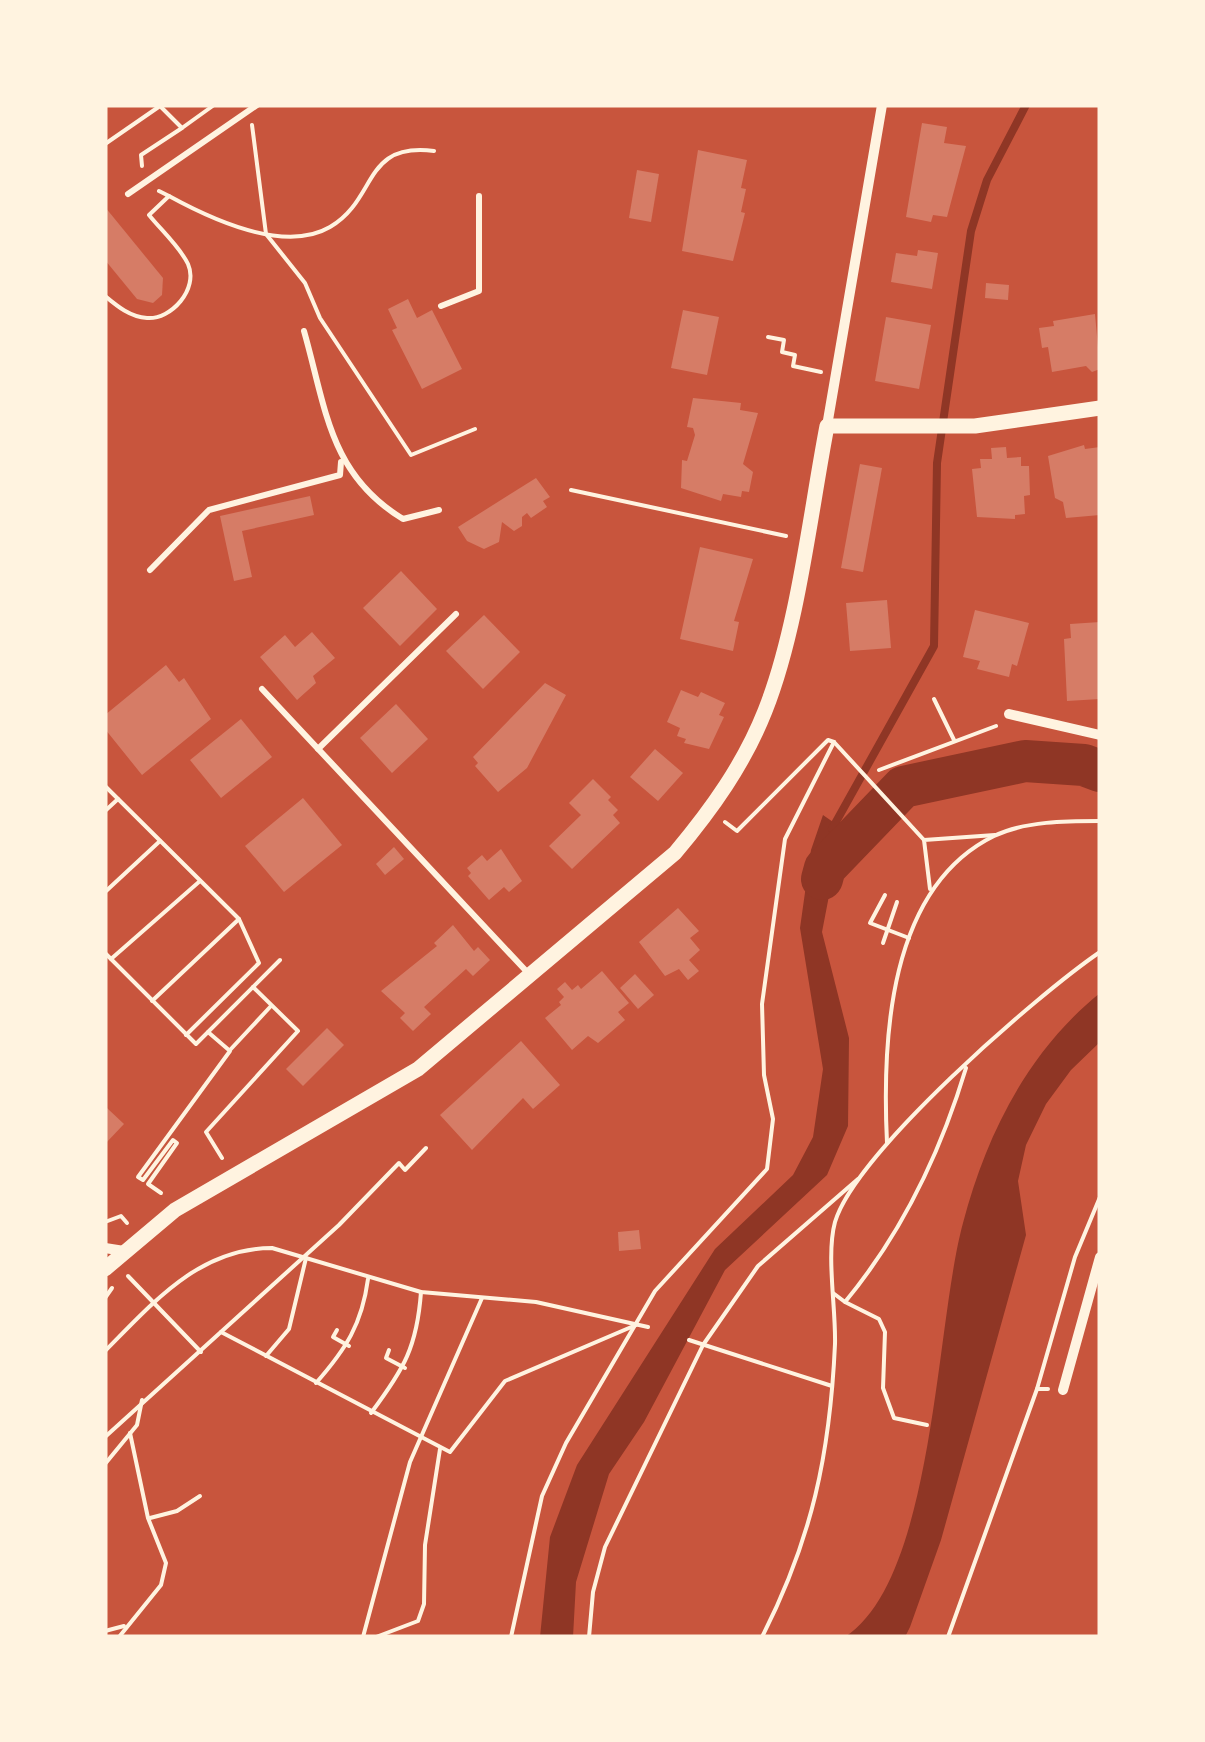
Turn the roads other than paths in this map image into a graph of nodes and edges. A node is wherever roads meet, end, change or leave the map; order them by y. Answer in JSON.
{"nodes":[{"id":1,"x":882,"y":105,"type":"edge"},
{"id":2,"x":254,"y":108,"type":"edge"},
{"id":3,"x":128,"y":194,"type":"dead end"},
{"id":4,"x":479,"y":196,"type":"dead end"},
{"id":5,"x":440,"y":306,"type":"dead end"},
{"id":6,"x":304,"y":330,"type":"dead end"},
{"id":7,"x":1100,"y":408,"type":"edge"},
{"id":8,"x":827,"y":426,"type":"junction"},
{"id":9,"x":341,"y":460,"type":"junction"},
{"id":10,"x":438,"y":510,"type":"dead end"},
{"id":11,"x":150,"y":570,"type":"dead end"},
{"id":12,"x":456,"y":614,"type":"dead end"},
{"id":13,"x":262,"y":689,"type":"dead end"},
{"id":14,"x":1009,"y":714,"type":"road end"},
{"id":15,"x":1100,"y":735,"type":"edge"},
{"id":16,"x":318,"y":749,"type":"junction"},
{"id":17,"x":532,"y":978,"type":"junction"},
{"id":18,"x":105,"y":1248,"type":"edge"},
{"id":19,"x":124,"y":1251,"type":"junction"},
{"id":20,"x":1100,"y":1258,"type":"edge"},
{"id":21,"x":105,"y":1269,"type":"edge"},
{"id":22,"x":1063,"y":1390,"type":"road end"}],
"edges":[{"from":1,"to":8,"type":"street"},
{"from":2,"to":3,"type":"lane"},
{"from":4,"to":5,"type":"lane"},
{"from":6,"to":9,"type":"lane"},
{"from":7,"to":8,"type":"street"},
{"from":8,"to":17,"type":"street"},
{"from":9,"to":10,"type":"lane"},
{"from":9,"to":11,"type":"lane"},
{"from":12,"to":16,"type":"lane"},
{"from":13,"to":16,"type":"lane"},
{"from":14,"to":15,"type":"street"},
{"from":16,"to":17,"type":"lane"},
{"from":17,"to":19,"type":"street"},
{"from":18,"to":19,"type":"street"},
{"from":19,"to":21,"type":"street"},
{"from":20,"to":22,"type":"street"}]}
